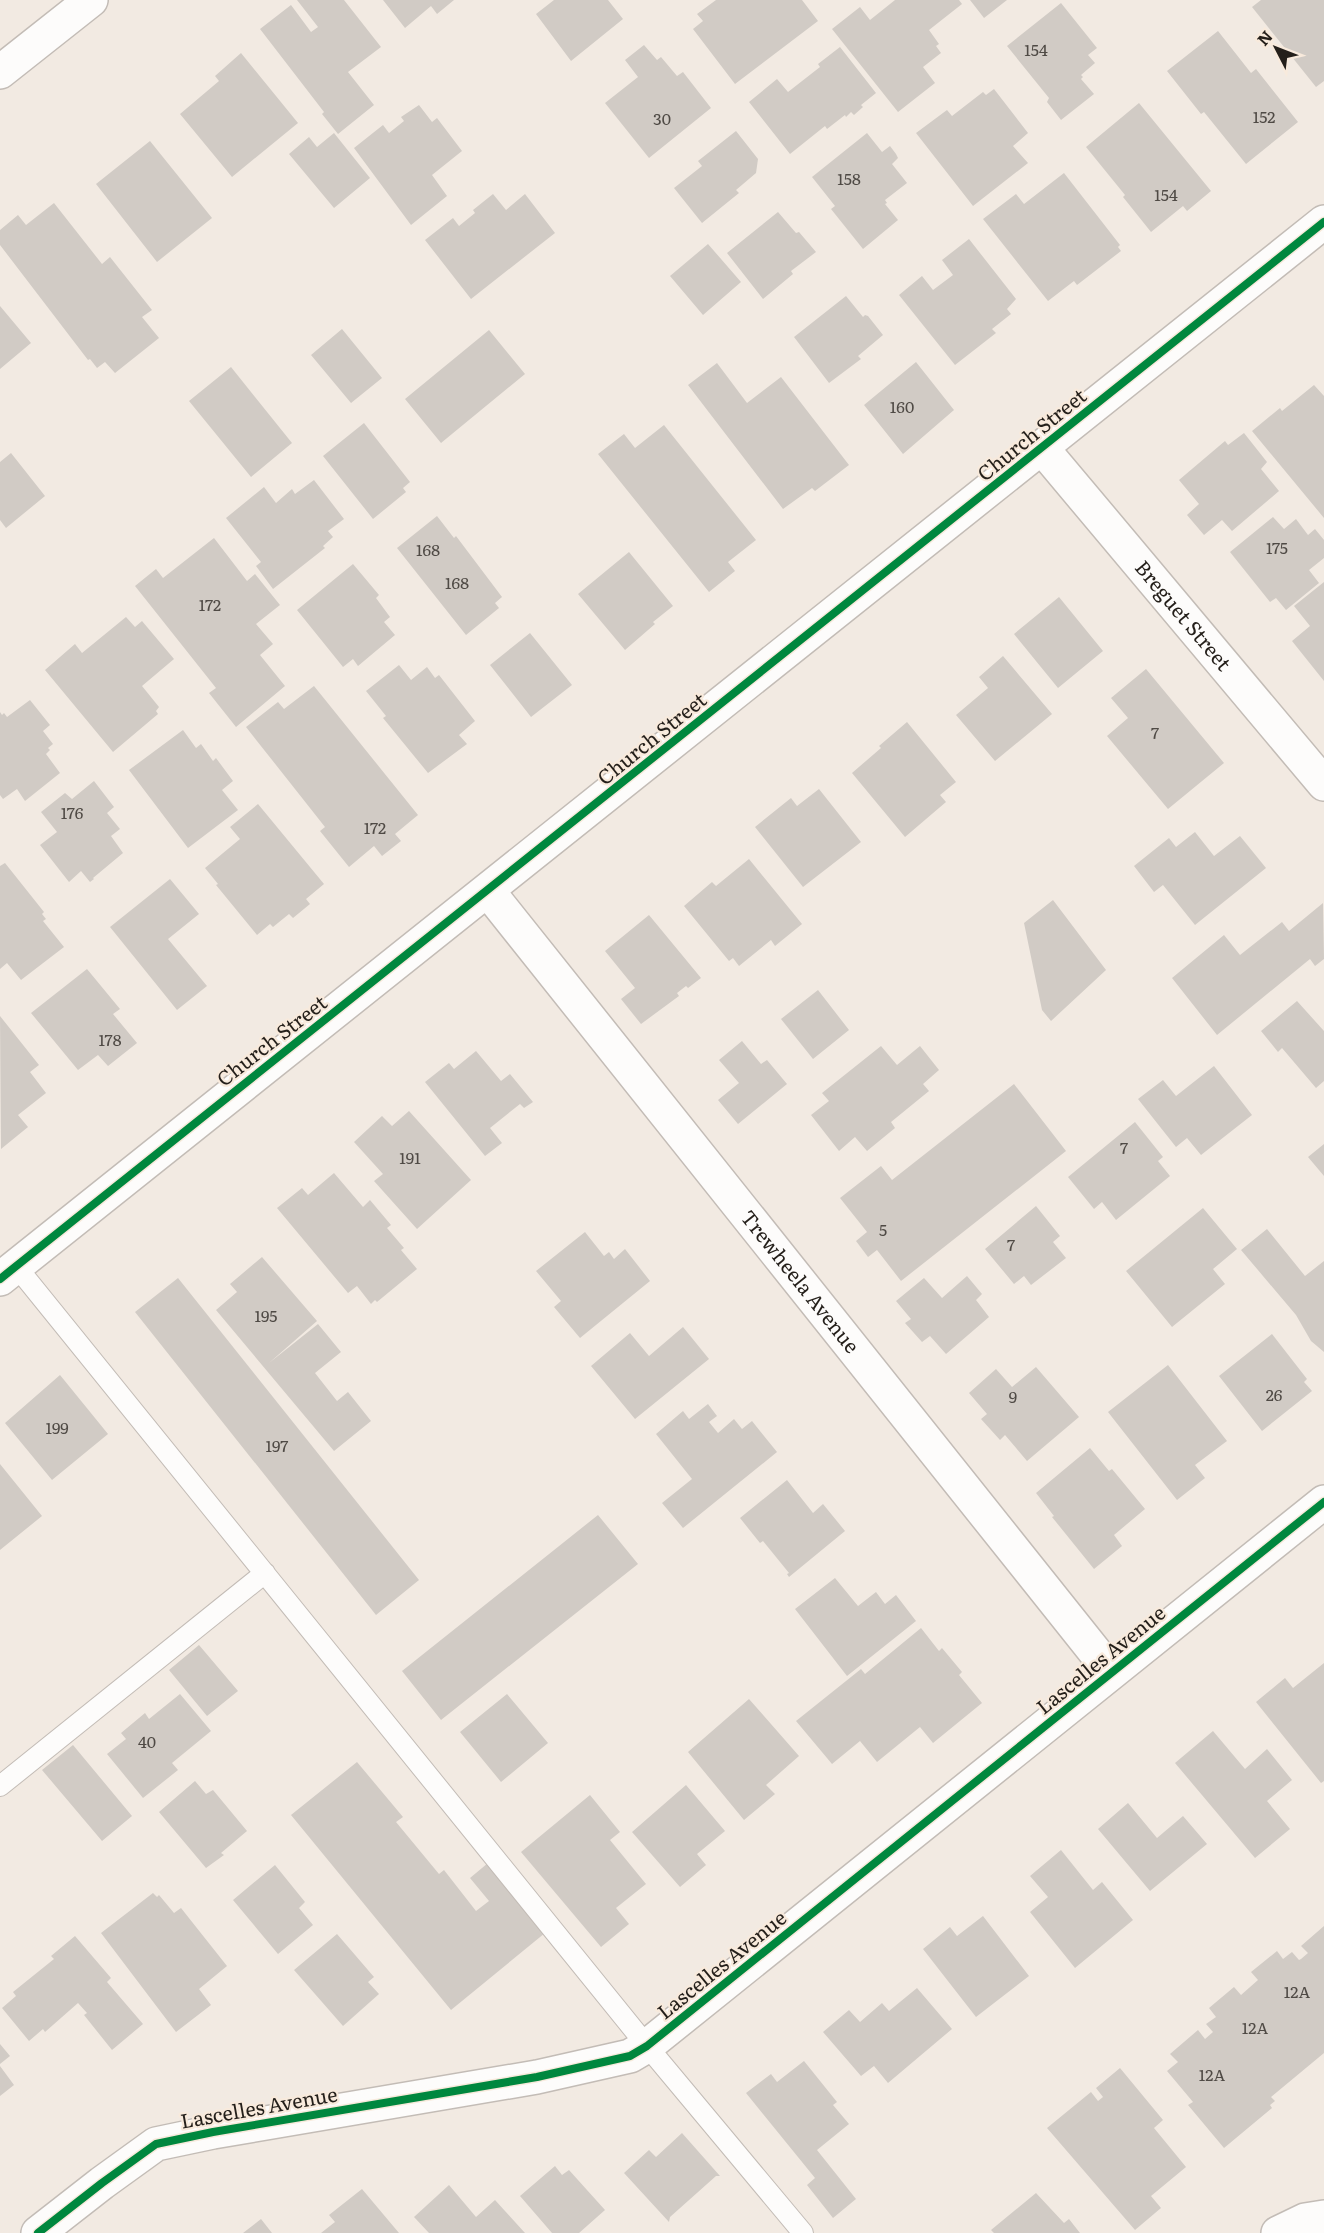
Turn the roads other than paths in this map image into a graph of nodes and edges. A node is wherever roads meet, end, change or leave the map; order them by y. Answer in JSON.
{"nodes":[{"id":1,"x":91,"y":0,"type":"edge"},
{"id":2,"x":0,"y":72,"type":"edge"},
{"id":3,"x":1324,"y":222,"type":"edge"},
{"id":4,"x":1042,"y":448,"type":"junction"},
{"id":5,"x":1324,"y":784,"type":"edge"},
{"id":6,"x":489,"y":891,"type":"junction"},
{"id":7,"x":8,"y":1272,"type":"edge"},
{"id":8,"x":1324,"y":1502,"type":"edge"},
{"id":9,"x":265,"y":1573,"type":"junction"},
{"id":10,"x":1111,"y":1672,"type":"junction"},
{"id":11,"x":0,"y":1786,"type":"edge"},
{"id":12,"x":647,"y":2046,"type":"junction"},
{"id":13,"x":1324,"y":2217,"type":"edge"},
{"id":14,"x":38,"y":2233,"type":"edge"},
{"id":15,"x":803,"y":2233,"type":"edge"},
{"id":16,"x":1278,"y":2233,"type":"edge"}],
"edges":[{"from":1,"to":2,"type":"street"},
{"from":3,"to":4,"type":"street","name":"Church Street"},
{"from":4,"to":5,"type":"street","name":"Breguet Street"},
{"from":4,"to":6,"type":"street","name":"Church Street"},
{"from":6,"to":7,"type":"street","name":"Church Street"},
{"from":6,"to":10,"type":"street","name":"Trewheela Avenue"},
{"from":7,"to":9,"type":"lane"},
{"from":8,"to":10,"type":"street","name":"Lascelles Avenue"},
{"from":9,"to":11,"type":"lane"},
{"from":9,"to":12,"type":"lane"},
{"from":10,"to":12,"type":"street","name":"Lascelles Avenue"},
{"from":12,"to":14,"type":"street","name":"Lascelles Avenue"},
{"from":12,"to":15,"type":"lane"},
{"from":13,"to":16,"type":"street"}]}
